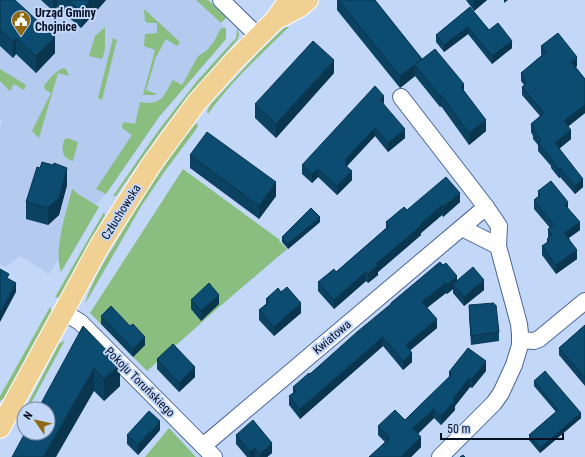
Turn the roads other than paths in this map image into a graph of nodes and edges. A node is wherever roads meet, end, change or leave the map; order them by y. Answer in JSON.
{"nodes":[{"id":1,"x":221,"y":0,"type":"edge"},
{"id":2,"x":289,"y":0,"type":"edge"},
{"id":3,"x":308,"y":0,"type":"edge"},
{"id":4,"x":275,"y":20,"type":"junction"},
{"id":5,"x":258,"y":36,"type":"junction"},
{"id":6,"x":401,"y":97,"type":"dead end"},
{"id":7,"x":486,"y":207,"type":"junction"},
{"id":8,"x":462,"y":228,"type":"junction"},
{"id":9,"x":498,"y":246,"type":"junction"},
{"id":10,"x":585,"y":301,"type":"edge"},
{"id":11,"x":63,"y":312,"type":"junction"},
{"id":12,"x":520,"y":340,"type":"junction"},
{"id":13,"x":1,"y":424,"type":"edge"},
{"id":14,"x":208,"y":452,"type":"edge"},
{"id":15,"x":440,"y":457,"type":"edge"}],
"edges":[{"from":1,"to":5,"type":"street"},
{"from":2,"to":4,"type":"main road","name":"Człuchowska"},
{"from":3,"to":4,"type":"main road","name":"Człuchowska"},
{"from":4,"to":5,"type":"main road","name":"Człuchowska"},
{"from":5,"to":11,"type":"main road","name":"Człuchowska"},
{"from":6,"to":7,"type":"street"},
{"from":7,"to":8,"type":"street","name":"Kwiatowa"},
{"from":7,"to":9,"type":"street"},
{"from":8,"to":9,"type":"street"},
{"from":8,"to":14,"type":"street","name":"Kwiatowa"},
{"from":9,"to":12,"type":"street"},
{"from":10,"to":12,"type":"street"},
{"from":11,"to":13,"type":"main road","name":"Człuchowska"},
{"from":11,"to":14,"type":"street","name":"Pokoju Toruńskiego"},
{"from":12,"to":15,"type":"street"}]}
